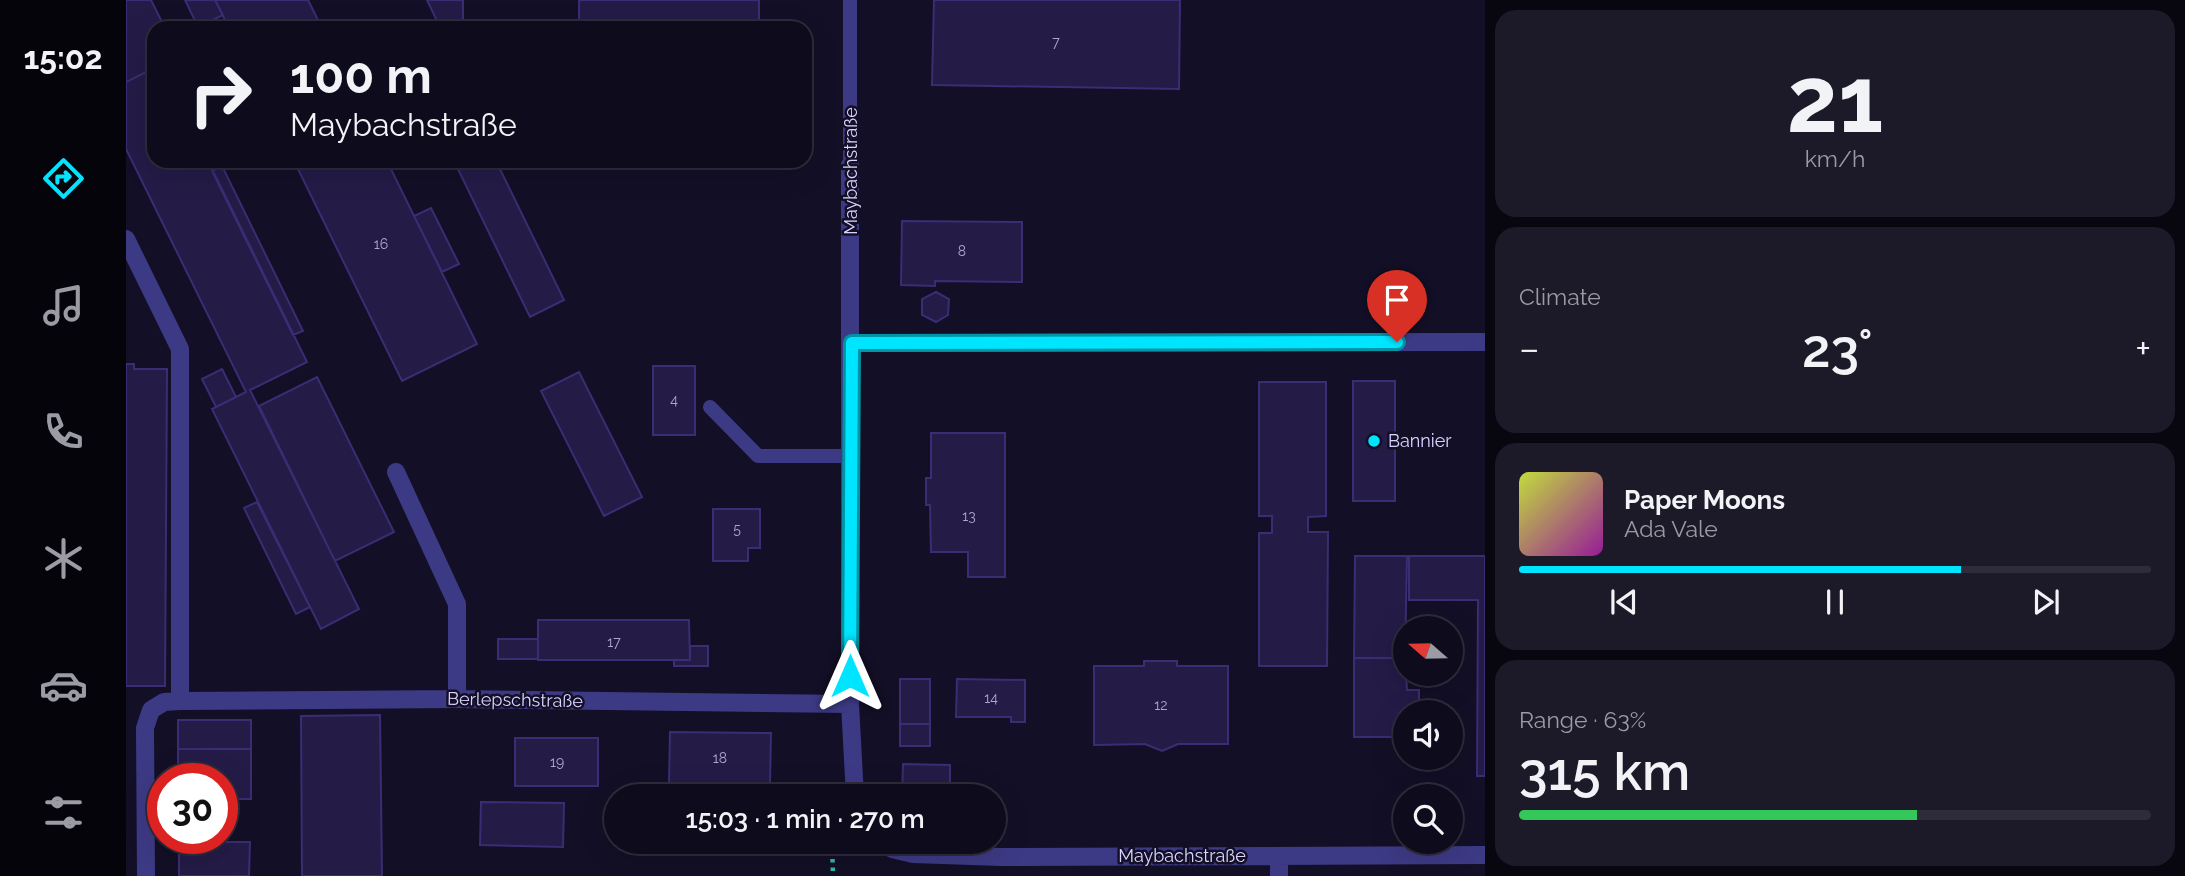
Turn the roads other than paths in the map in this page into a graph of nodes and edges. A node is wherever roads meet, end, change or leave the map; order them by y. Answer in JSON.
{"nodes":[{"id":1,"x":850,"y":0,"type":"edge"},
{"id":2,"x":850,"y":165,"type":"joint"},
{"id":3,"x":126,"y":239,"type":"edge"},
{"id":4,"x":1485,"y":342,"type":"edge"},
{"id":5,"x":852,"y":343,"type":"junction"},
{"id":6,"x":710,"y":407,"type":"dead end"},
{"id":7,"x":851,"y":456,"type":"junction"},
{"id":8,"x":396,"y":472,"type":"dead end"},
{"id":9,"x":457,"y":699,"type":"junction"},
{"id":10,"x":180,"y":701,"type":"junction"},
{"id":11,"x":850,"y":704,"type":"junction"},
{"id":12,"x":854,"y":784,"type":"edge"},
{"id":13,"x":913,"y":854,"type":"edge"},
{"id":14,"x":1485,"y":855,"type":"edge"},
{"id":15,"x":1279,"y":856,"type":"junction"},
{"id":16,"x":146,"y":876,"type":"edge"},
{"id":17,"x":1279,"y":876,"type":"edge"}],
"edges":[{"from":1,"to":2,"type":"lane","name":"Maybachstraße"},
{"from":2,"to":5,"type":"street","name":"Maybachstraße"},
{"from":3,"to":10,"type":"street"},
{"from":4,"to":5,"type":"street"},
{"from":5,"to":7,"type":"street","name":"Maybachstraße"},
{"from":6,"to":7,"type":"lane"},
{"from":7,"to":11,"type":"street","name":"Maybachstraße"},
{"from":8,"to":9,"type":"street"},
{"from":9,"to":10,"type":"street","name":"Berlepschstraße"},
{"from":9,"to":11,"type":"street","name":"Berlepschstraße"},
{"from":10,"to":16,"type":"street","name":"Berlepschstraße"},
{"from":11,"to":12,"type":"street","name":"Maybachstraße"},
{"from":13,"to":15,"type":"street","name":"Maybachstraße"},
{"from":14,"to":15,"type":"street","name":"Maybachstraße"},
{"from":15,"to":17,"type":"street"}]}
